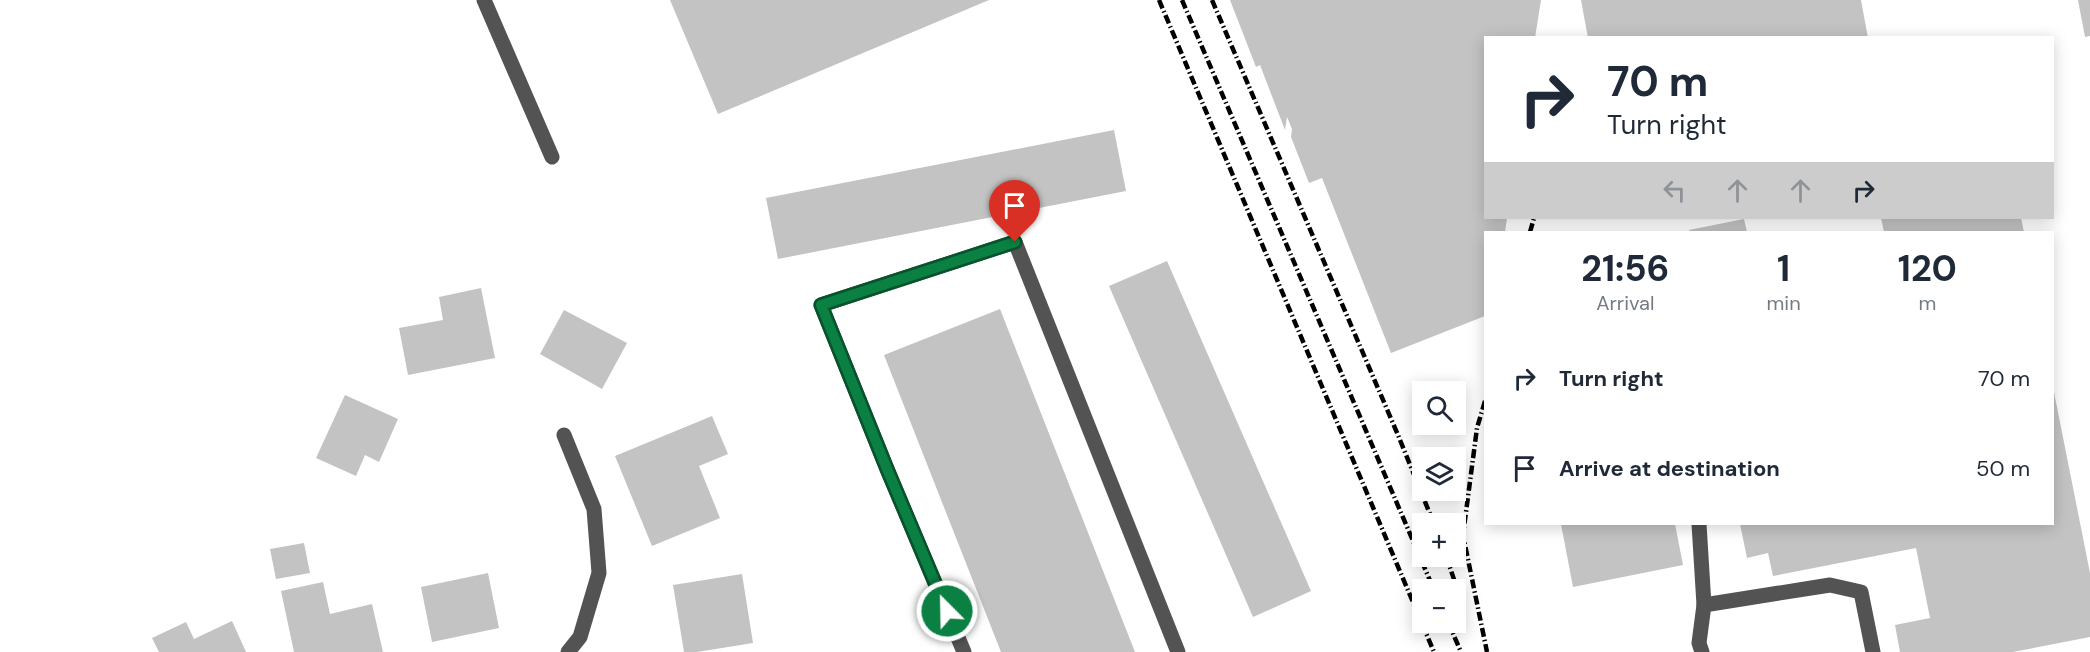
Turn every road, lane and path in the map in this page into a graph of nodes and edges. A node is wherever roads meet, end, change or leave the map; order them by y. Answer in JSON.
{"nodes":[{"id":1,"x":483,"y":0,"type":"edge"},
{"id":2,"x":552,"y":157,"type":"dead end"},
{"id":3,"x":564,"y":435,"type":"dead end"},
{"id":4,"x":1698,"y":525,"type":"edge"},
{"id":5,"x":1704,"y":605,"type":"junction"},
{"id":6,"x":568,"y":652,"type":"edge"},
{"id":7,"x":964,"y":652,"type":"edge"},
{"id":8,"x":1178,"y":652,"type":"edge"},
{"id":9,"x":1702,"y":652,"type":"edge"},
{"id":10,"x":1873,"y":652,"type":"edge"}],
"edges":[{"from":1,"to":2,"type":"street"},
{"from":3,"to":6,"type":"street"},
{"from":4,"to":5,"type":"street"},
{"from":5,"to":9,"type":"street"},
{"from":5,"to":10,"type":"street"},
{"from":7,"to":8,"type":"street"}]}
